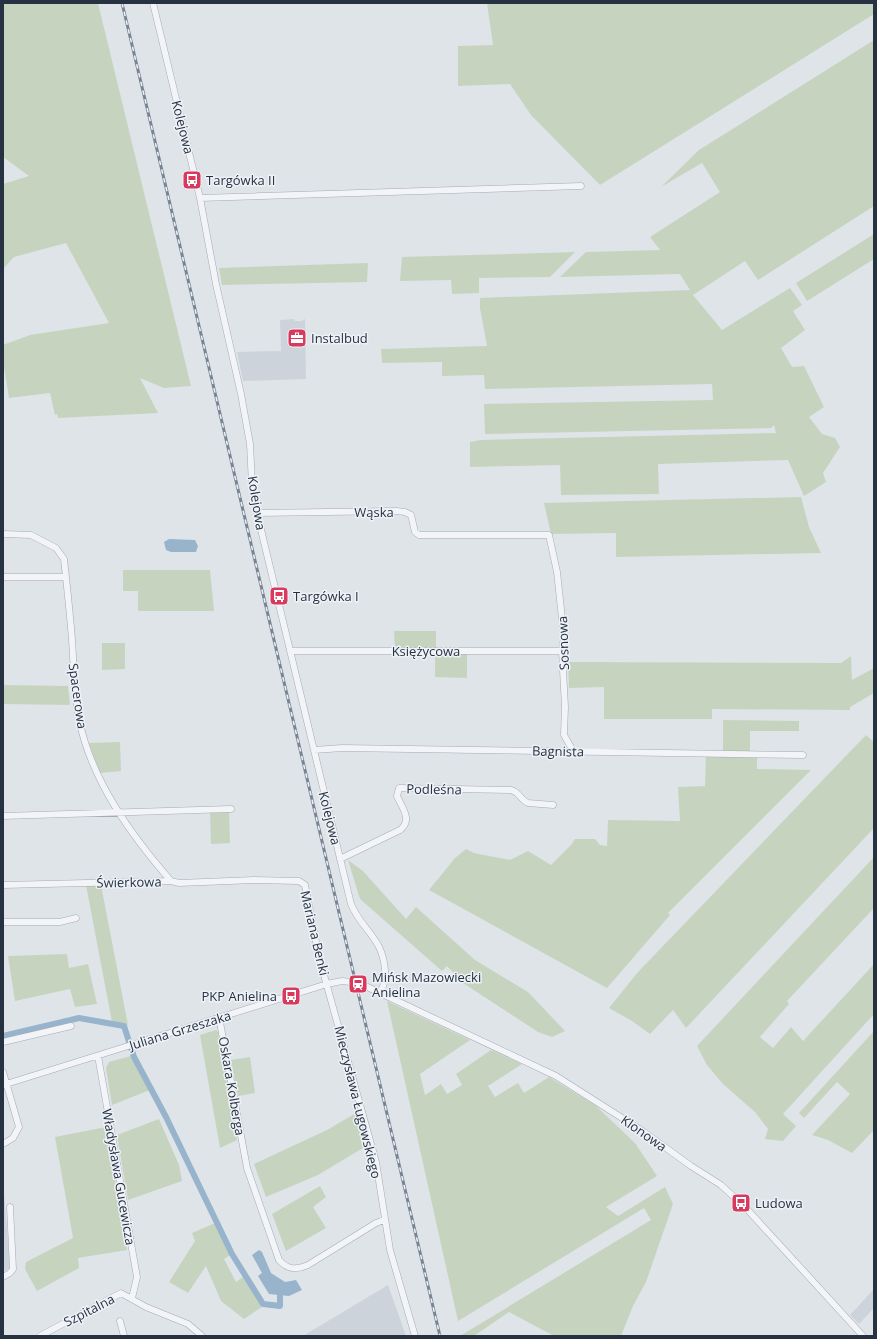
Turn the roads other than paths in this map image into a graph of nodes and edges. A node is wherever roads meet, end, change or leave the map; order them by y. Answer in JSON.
{"nodes":[{"id":1,"x":153,"y":3,"type":"edge"},
{"id":2,"x":581,"y":186,"type":"dead end"},
{"id":3,"x":200,"y":198,"type":"junction"},
{"id":4,"x":257,"y":513,"type":"junction"},
{"id":5,"x":3,"y":534,"type":"edge"},
{"id":6,"x":549,"y":535,"type":"joint"},
{"id":7,"x":3,"y":577,"type":"edge"},
{"id":8,"x":66,"y":577,"type":"junction"},
{"id":9,"x":290,"y":651,"type":"junction"},
{"id":10,"x":562,"y":651,"type":"junction"},
{"id":11,"x":314,"y":750,"type":"junction"},
{"id":12,"x":573,"y":751,"type":"junction"},
{"id":13,"x":803,"y":755,"type":"dead end"},
{"id":14,"x":553,"y":805,"type":"dead end"},
{"id":15,"x":231,"y":809,"type":"dead end"},
{"id":16,"x":119,"y":812,"type":"junction"},
{"id":17,"x":3,"y":816,"type":"edge"},
{"id":18,"x":340,"y":859,"type":"junction"},
{"id":19,"x":254,"y":880,"type":"joint"},
{"id":20,"x":171,"y":881,"type":"junction"},
{"id":21,"x":3,"y":885,"type":"edge"},
{"id":22,"x":76,"y":918,"type":"dead end"},
{"id":23,"x":3,"y":922,"type":"edge"},
{"id":24,"x":327,"y":984,"type":"junction"},
{"id":25,"x":380,"y":992,"type":"junction"},
{"id":26,"x":219,"y":1017,"type":"junction"},
{"id":27,"x":71,"y":1026,"type":"dead end"},
{"id":28,"x":3,"y":1042,"type":"edge"},
{"id":29,"x":98,"y":1056,"type":"junction"},
{"id":30,"x":3,"y":1072,"type":"edge"},
{"id":31,"x":5,"y":1084,"type":"edge"},
{"id":32,"x":3,"y":1144,"type":"edge"},
{"id":33,"x":10,"y":1207,"type":"dead end"},
{"id":34,"x":384,"y":1220,"type":"junction"},
{"id":35,"x":3,"y":1277,"type":"edge"},
{"id":36,"x":132,"y":1298,"type":"junction"},
{"id":37,"x":120,"y":1321,"type":"dead end"},
{"id":38,"x":40,"y":1336,"type":"edge"},
{"id":39,"x":124,"y":1336,"type":"edge"},
{"id":40,"x":202,"y":1336,"type":"edge"},
{"id":41,"x":415,"y":1336,"type":"edge"},
{"id":42,"x":863,"y":1336,"type":"edge"}],
"edges":[{"from":1,"to":3,"type":"street","name":"Kolejowa"},
{"from":2,"to":3,"type":"street"},
{"from":3,"to":4,"type":"street","name":"Kolejowa"},
{"from":4,"to":6,"type":"street","name":"Wąska"},
{"from":4,"to":9,"type":"street","name":"Kolejowa"},
{"from":5,"to":8,"type":"street","name":"Spacerowa"},
{"from":6,"to":10,"type":"street","name":"Sosnowa"},
{"from":7,"to":8,"type":"street"},
{"from":8,"to":16,"type":"street","name":"Spacerowa"},
{"from":9,"to":10,"type":"street","name":"Księżycowa"},
{"from":9,"to":11,"type":"street","name":"Kolejowa"},
{"from":10,"to":12,"type":"street","name":"Sosnowa"},
{"from":11,"to":12,"type":"street","name":"Bagnista"},
{"from":11,"to":18,"type":"street","name":"Kolejowa"},
{"from":12,"to":13,"type":"street","name":"Bagnista"},
{"from":14,"to":18,"type":"street","name":"Podleśna"},
{"from":15,"to":16,"type":"street"},
{"from":16,"to":17,"type":"street"},
{"from":16,"to":20,"type":"street","name":"Spacerowa"},
{"from":18,"to":25,"type":"street","name":"Kolejowa"},
{"from":19,"to":20,"type":"street","name":"Świerkowa"},
{"from":19,"to":24,"type":"street","name":"Mariana Benki"},
{"from":20,"to":21,"type":"street","name":"Świerkowa"},
{"from":22,"to":23,"type":"street"},
{"from":24,"to":25,"type":"street","name":"Juliana Grzeszaka"},
{"from":24,"to":26,"type":"street","name":"Juliana Grzeszaka"},
{"from":24,"to":34,"type":"street","name":"Mieczysława Ługowskiego"},
{"from":25,"to":42,"type":"street","name":"Klonowa"},
{"from":26,"to":29,"type":"street","name":"Juliana Grzeszaka"},
{"from":26,"to":34,"type":"street","name":"Oskara Kolberga"},
{"from":27,"to":28,"type":"street"},
{"from":29,"to":31,"type":"street","name":"Juliana Grzeszaka"},
{"from":29,"to":36,"type":"street","name":"Władysława Gucewicza"},
{"from":30,"to":31,"type":"street"},
{"from":31,"to":32,"type":"street"},
{"from":33,"to":35,"type":"street"},
{"from":34,"to":41,"type":"street","name":"Mieczysława Ługowskiego"},
{"from":36,"to":38,"type":"street","name":"Szpitalna"},
{"from":36,"to":40,"type":"street","name":"Szpitalna"},
{"from":37,"to":39,"type":"street"}]}
